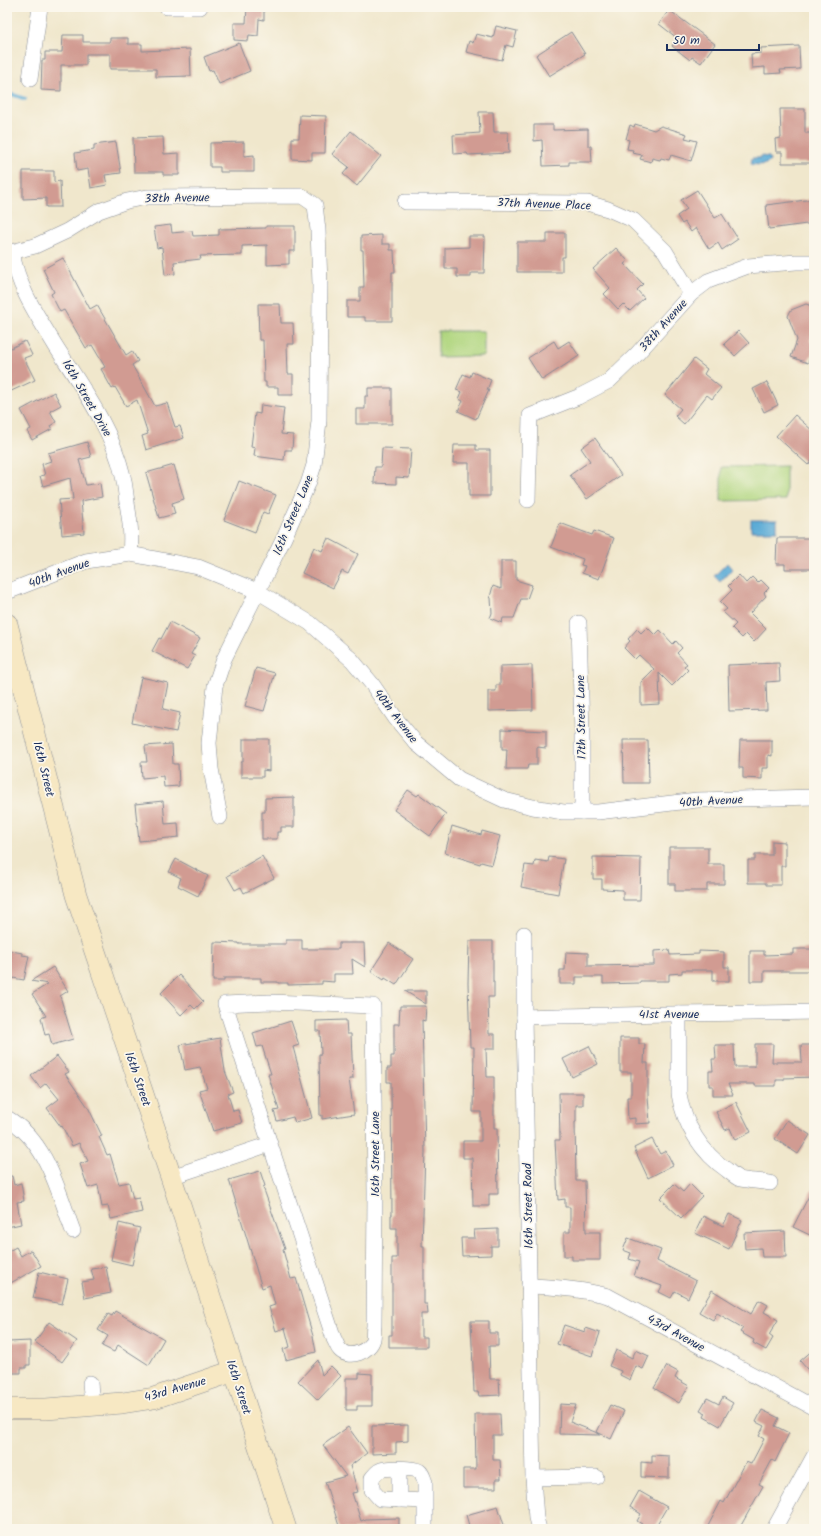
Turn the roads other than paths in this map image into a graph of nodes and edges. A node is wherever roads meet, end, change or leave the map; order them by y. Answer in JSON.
{"nodes":[{"id":1,"x":40,"y":7,"type":"edge"},
{"id":2,"x":167,"y":7,"type":"edge"},
{"id":3,"x":200,"y":7,"type":"edge"},
{"id":4,"x":30,"y":80,"type":"dead end"},
{"id":5,"x":310,"y":201,"type":"joint"},
{"id":6,"x":405,"y":202,"type":"dead end"},
{"id":7,"x":10,"y":253,"type":"edge"},
{"id":8,"x":814,"y":262,"type":"edge"},
{"id":9,"x":691,"y":294,"type":"junction"},
{"id":10,"x":528,"y":500,"type":"dead end"},
{"id":11,"x":130,"y":554,"type":"junction"},
{"id":12,"x":257,"y":591,"type":"junction"},
{"id":13,"x":7,"y":592,"type":"edge"},
{"id":14,"x":579,"y":623,"type":"dead end"},
{"id":15,"x":7,"y":624,"type":"edge"},
{"id":16,"x":814,"y":797,"type":"edge"},
{"id":17,"x":582,"y":812,"type":"junction"},
{"id":18,"x":220,"y":817,"type":"dead end"},
{"id":19,"x":524,"y":934,"type":"dead end"},
{"id":20,"x":814,"y":1012,"type":"edge"},
{"id":21,"x":679,"y":1014,"type":"junction"},
{"id":22,"x":524,"y":1017,"type":"junction"},
{"id":23,"x":7,"y":1118,"type":"edge"},
{"id":24,"x":270,"y":1144,"type":"junction"},
{"id":25,"x":171,"y":1177,"type":"junction"},
{"id":26,"x":770,"y":1183,"type":"dead end"},
{"id":27,"x":72,"y":1231,"type":"dead end"},
{"id":28,"x":529,"y":1286,"type":"junction"},
{"id":29,"x":234,"y":1371,"type":"junction"},
{"id":30,"x":90,"y":1383,"type":"dead end"},
{"id":31,"x":92,"y":1405,"type":"junction"},
{"id":32,"x":814,"y":1408,"type":"edge"},
{"id":33,"x":7,"y":1409,"type":"edge"},
{"id":34,"x":814,"y":1456,"type":"edge"},
{"id":35,"x":399,"y":1469,"type":"junction"},
{"id":36,"x":596,"y":1477,"type":"dead end"},
{"id":37,"x":533,"y":1478,"type":"junction"},
{"id":38,"x":399,"y":1500,"type":"junction"},
{"id":39,"x":425,"y":1500,"type":"junction"},
{"id":40,"x":286,"y":1529,"type":"edge"},
{"id":41,"x":425,"y":1529,"type":"edge"},
{"id":42,"x":539,"y":1529,"type":"edge"},
{"id":43,"x":774,"y":1529,"type":"edge"}],
"edges":[{"from":1,"to":4,"type":"street"},
{"from":2,"to":3,"type":"street"},
{"from":5,"to":7,"type":"street","name":"38th Avenue"},
{"from":5,"to":12,"type":"street","name":"16th Street Lane"},
{"from":6,"to":9,"type":"street","name":"37th Avenue Place"},
{"from":7,"to":11,"type":"street","name":"16th Street Drive"},
{"from":8,"to":9,"type":"street","name":"38th Avenue"},
{"from":9,"to":10,"type":"street","name":"38th Avenue"},
{"from":11,"to":12,"type":"street","name":"40th Avenue"},
{"from":11,"to":13,"type":"street","name":"40th Avenue"},
{"from":12,"to":17,"type":"street","name":"40th Avenue"},
{"from":12,"to":18,"type":"street","name":"16th Street Lane"},
{"from":14,"to":17,"type":"street","name":"17th Street Lane"},
{"from":15,"to":25,"type":"main road","name":"16th Street"},
{"from":16,"to":17,"type":"street","name":"40th Avenue"},
{"from":19,"to":22,"type":"street","name":"16th Street Road"},
{"from":20,"to":21,"type":"street","name":"41st Avenue"},
{"from":21,"to":22,"type":"street","name":"41st Avenue"},
{"from":21,"to":26,"type":"street"},
{"from":22,"to":28,"type":"street","name":"16th Street Road"},
{"from":23,"to":27,"type":"street"},
{"from":24,"to":24,"type":"street","name":"16th Street Lane"},
{"from":24,"to":25,"type":"street"},
{"from":25,"to":29,"type":"main road","name":"16th Street"},
{"from":28,"to":32,"type":"street","name":"43rd Avenue"},
{"from":28,"to":37,"type":"street","name":"16th Street Road"},
{"from":29,"to":31,"type":"main road","name":"43rd Avenue"},
{"from":29,"to":40,"type":"main road","name":"16th Street"},
{"from":30,"to":31,"type":"street"},
{"from":31,"to":33,"type":"main road","name":"43rd Avenue"},
{"from":34,"to":43,"type":"street"},
{"from":35,"to":38,"type":"street"},
{"from":35,"to":38,"type":"street"},
{"from":35,"to":39,"type":"street"},
{"from":36,"to":37,"type":"street"},
{"from":37,"to":42,"type":"street","name":"16th Street Road"},
{"from":38,"to":39,"type":"street"},
{"from":39,"to":41,"type":"street"}]}
